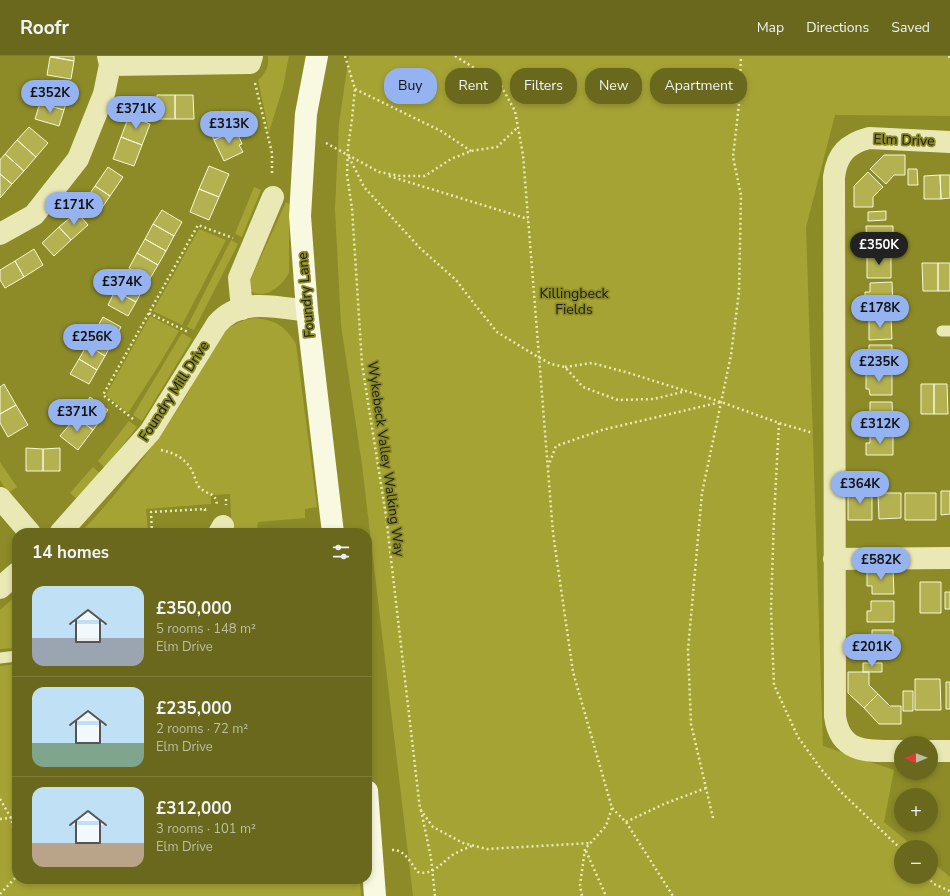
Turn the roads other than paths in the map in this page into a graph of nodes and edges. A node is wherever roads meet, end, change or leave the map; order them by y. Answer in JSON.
{"nodes":[{"id":1,"x":317,"y":56,"type":"edge"},
{"id":2,"x":251,"y":60,"type":"edge"},
{"id":3,"x":109,"y":61,"type":"edge"},
{"id":4,"x":950,"y":142,"type":"edge"},
{"id":5,"x":273,"y":197,"type":"road end"},
{"id":6,"x":0,"y":234,"type":"edge"},
{"id":7,"x":242,"y":309,"type":"junction"},
{"id":8,"x":307,"y":311,"type":"junction"},
{"id":9,"x":0,"y":498,"type":"edge"},
{"id":10,"x":26,"y":528,"type":"edge"},
{"id":11,"x":64,"y":528,"type":"edge"},
{"id":12,"x":332,"y":528,"type":"edge"},
{"id":13,"x":950,"y":558,"type":"edge"},
{"id":14,"x":834,"y":559,"type":"junction"},
{"id":15,"x":12,"y":577,"type":"edge"},
{"id":16,"x":0,"y":588,"type":"edge"},
{"id":17,"x":12,"y":657,"type":"edge"},
{"id":18,"x":0,"y":658,"type":"edge"},
{"id":19,"x":894,"y":751,"type":"edge"},
{"id":20,"x":938,"y":751,"type":"edge"},
{"id":21,"x":950,"y":751,"type":"edge"},
{"id":22,"x":372,"y":851,"type":"edge"},
{"id":23,"x":374,"y":896,"type":"edge"}],
"edges":[{"from":1,"to":8,"type":"street","name":"Foundry Lane"},
{"from":2,"to":3,"type":"street"},
{"from":3,"to":6,"type":"street"},
{"from":4,"to":14,"type":"street","name":"Elm Drive"},
{"from":5,"to":7,"type":"street"},
{"from":7,"to":8,"type":"street","name":"Foundry Mill Drive"},
{"from":7,"to":11,"type":"street","name":"Foundry Mill Drive"},
{"from":8,"to":12,"type":"street","name":"Foundry Lane"},
{"from":9,"to":10,"type":"street"},
{"from":13,"to":14,"type":"street"},
{"from":14,"to":19,"type":"street","name":"Elm Drive"},
{"from":15,"to":16,"type":"street"},
{"from":17,"to":18,"type":"lane"},
{"from":20,"to":21,"type":"street"},
{"from":22,"to":23,"type":"street"}]}
